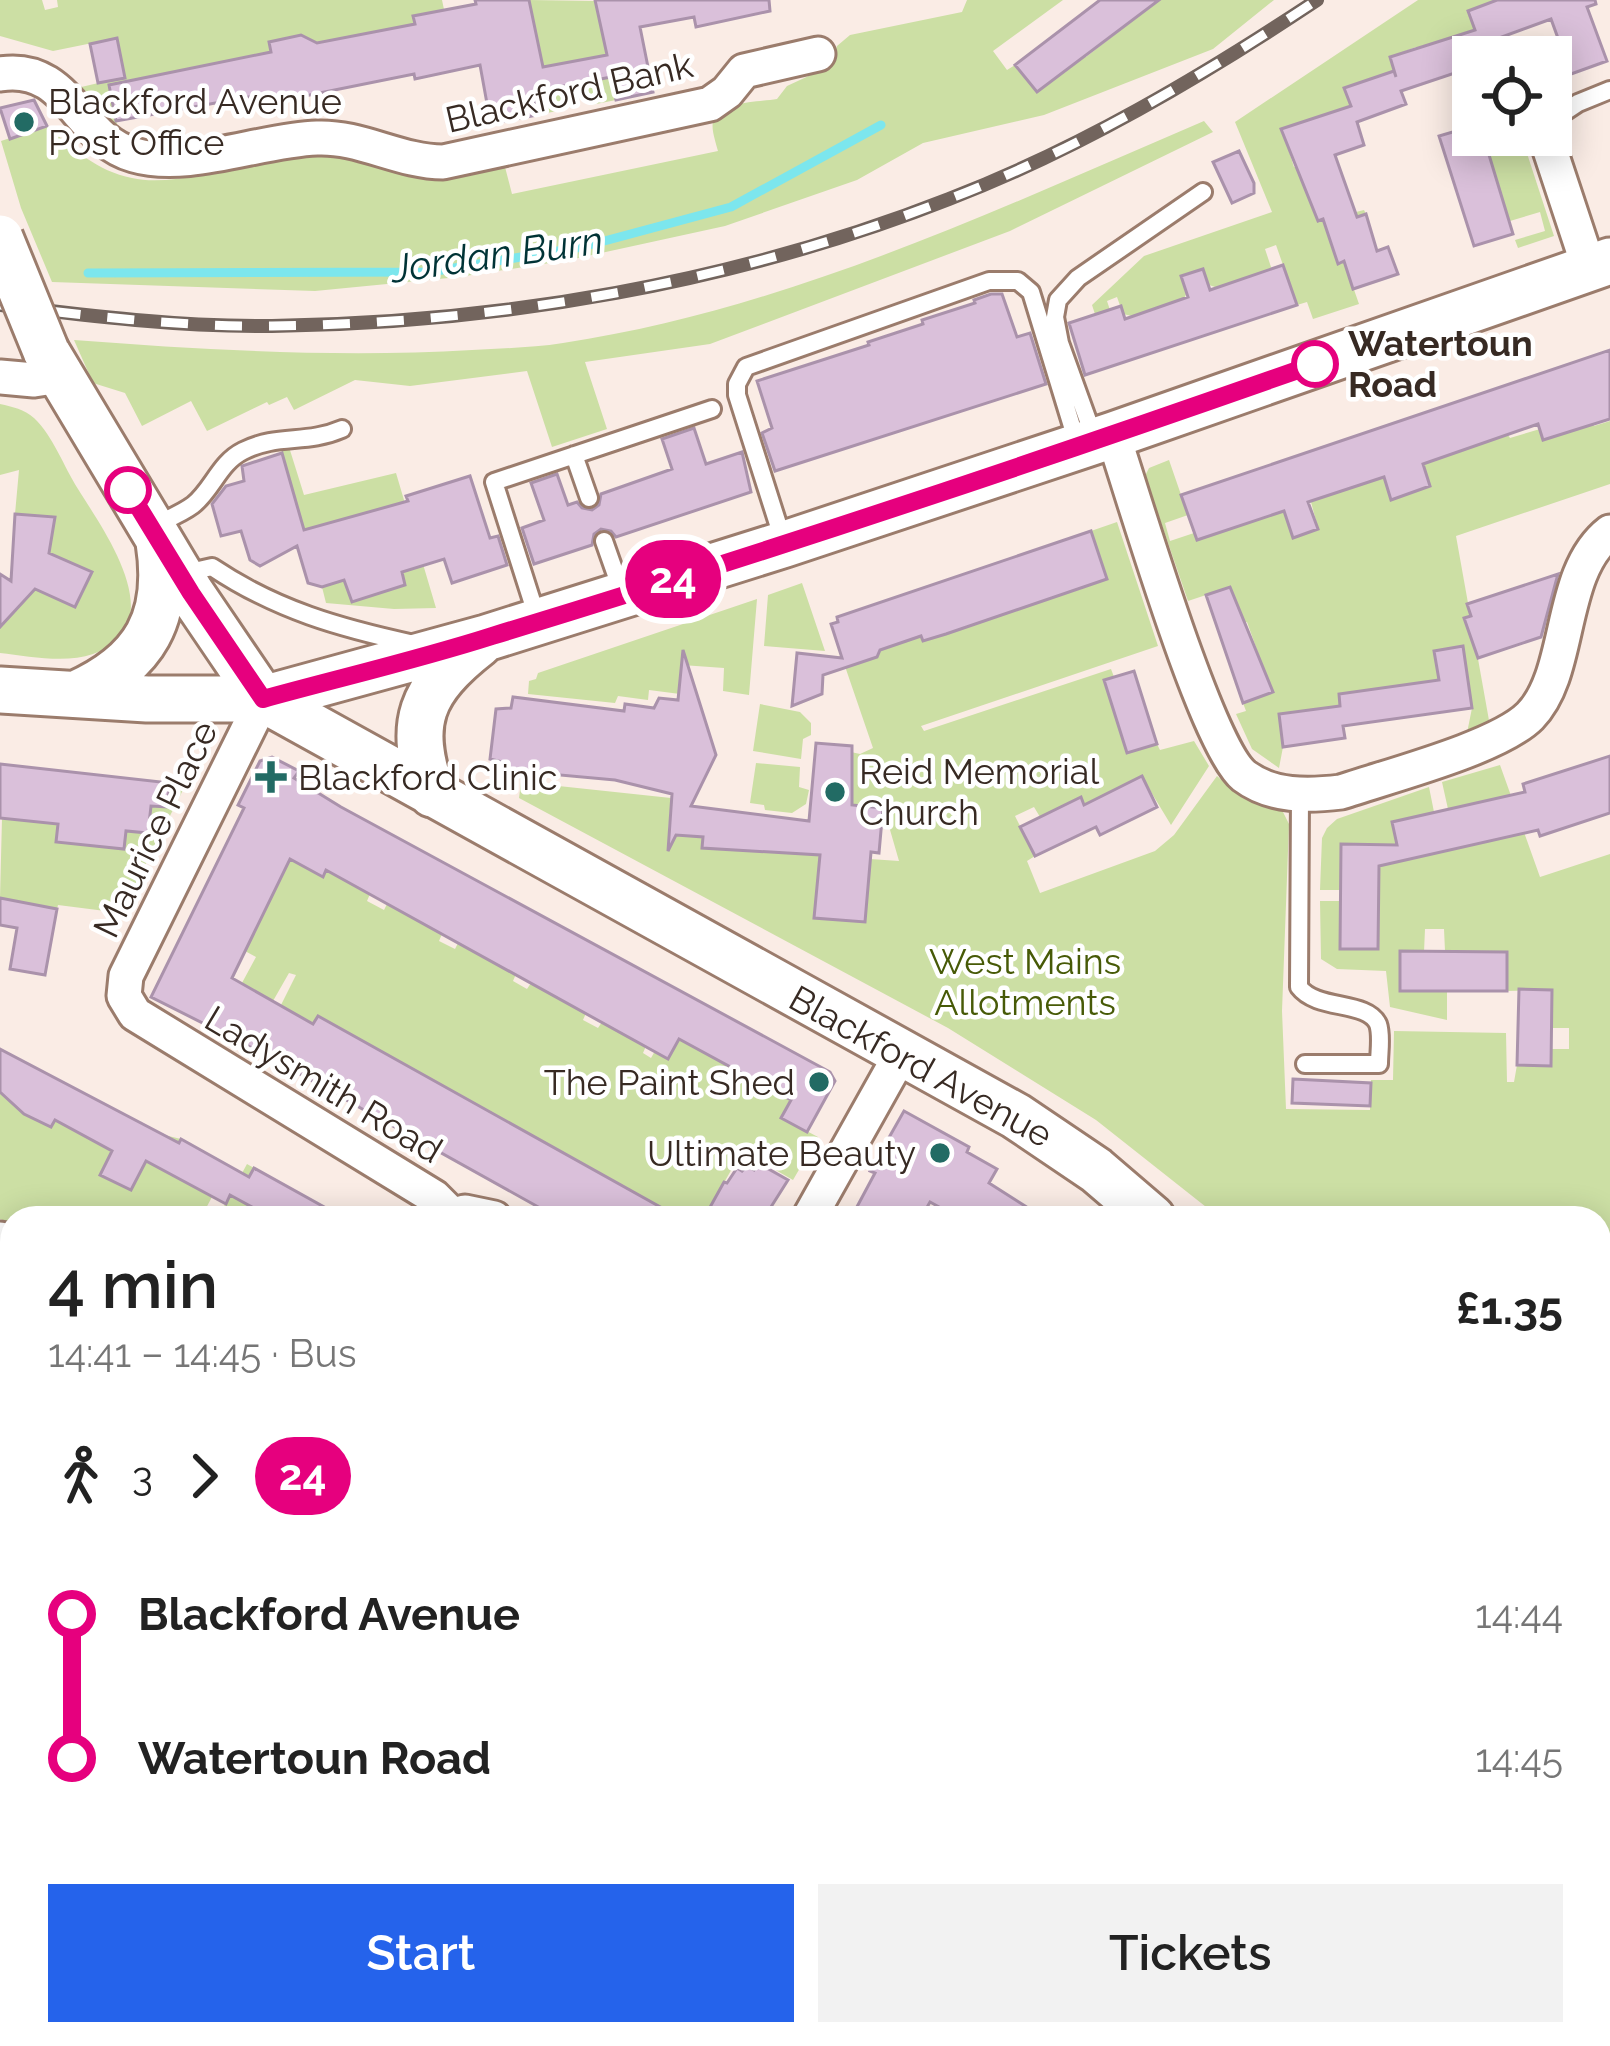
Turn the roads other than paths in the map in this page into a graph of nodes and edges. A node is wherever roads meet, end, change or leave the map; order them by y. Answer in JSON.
{"nodes":[{"id":1,"x":818,"y":54,"type":"dead end"},
{"id":2,"x":0,"y":74,"type":"edge"},
{"id":3,"x":1610,"y":90,"type":"edge"},
{"id":4,"x":1572,"y":107,"type":"edge"},
{"id":5,"x":1554,"y":156,"type":"edge"},
{"id":6,"x":1203,"y":192,"type":"dead end"},
{"id":7,"x":0,"y":238,"type":"edge"},
{"id":8,"x":1599,"y":264,"type":"edge"},
{"id":9,"x":53,"y":363,"type":"junction"},
{"id":10,"x":0,"y":377,"type":"edge"},
{"id":11,"x":712,"y":409,"type":"dead end"},
{"id":12,"x":342,"y":429,"type":"dead end"},
{"id":13,"x":1096,"y":440,"type":"junction"},
{"id":14,"x":574,"y":455,"type":"junction"},
{"id":15,"x":589,"y":498,"type":"dead end"},
{"id":16,"x":1610,"y":532,"type":"edge"},
{"id":17,"x":604,"y":541,"type":"dead end"},
{"id":18,"x":784,"y":544,"type":"junction"},
{"id":19,"x":163,"y":547,"type":"junction"},
{"id":20,"x":624,"y":596,"type":"junction"},
{"id":21,"x":538,"y":621,"type":"junction"},
{"id":22,"x":486,"y":638,"type":"junction"},
{"id":23,"x":440,"y":650,"type":"junction"},
{"id":24,"x":0,"y":690,"type":"edge"},
{"id":25,"x":74,"y":695,"type":"junction"},
{"id":26,"x":263,"y":699,"type":"junction"},
{"id":27,"x":433,"y":794,"type":"junction"},
{"id":28,"x":1300,"y":794,"type":"junction"},
{"id":29,"x":124,"y":995,"type":"joint"},
{"id":30,"x":902,"y":1054,"type":"junction"},
{"id":31,"x":1305,"y":1064,"type":"dead end"},
{"id":32,"x":440,"y":1206,"type":"edge"},
{"id":33,"x":816,"y":1206,"type":"edge"},
{"id":34,"x":1139,"y":1206,"type":"edge"}],
"edges":[{"from":1,"to":2,"type":"street","name":"Blackford Bank"},
{"from":3,"to":4,"type":"lane"},
{"from":5,"to":8,"type":"street"},
{"from":6,"to":13,"type":"lane"},
{"from":7,"to":9,"type":"street","name":"Blackford Avenue","bridge":true},
{"from":8,"to":13,"type":"street"},
{"from":9,"to":10,"type":"street"},
{"from":9,"to":19,"type":"street","name":"Blackford Avenue"},
{"from":11,"to":14,"type":"lane"},
{"from":12,"to":19,"type":"lane"},
{"from":13,"to":18,"type":"street"},
{"from":13,"to":18,"type":"lane"},
{"from":13,"to":28,"type":"street"},
{"from":14,"to":15,"type":"lane"},
{"from":14,"to":21,"type":"lane"},
{"from":16,"to":28,"type":"street"},
{"from":17,"to":20,"type":"lane"},
{"from":18,"to":20,"type":"street"},
{"from":19,"to":23,"type":"lane"},
{"from":19,"to":25,"type":"street"},
{"from":19,"to":26,"type":"street","name":"Blackford Avenue"},
{"from":20,"to":21,"type":"street"},
{"from":21,"to":22,"type":"street"},
{"from":22,"to":23,"type":"street"},
{"from":22,"to":27,"type":"street"},
{"from":23,"to":26,"type":"street"},
{"from":24,"to":25,"type":"street"},
{"from":25,"to":26,"type":"street"},
{"from":26,"to":27,"type":"street","name":"Blackford Avenue"},
{"from":26,"to":29,"type":"street","name":"Maurice Place"},
{"from":27,"to":30,"type":"street","name":"Blackford Avenue"},
{"from":28,"to":31,"type":"lane"},
{"from":29,"to":32,"type":"street","name":"Ladysmith Road"},
{"from":30,"to":33,"type":"street"},
{"from":30,"to":34,"type":"street","name":"Blackford Avenue"}]}
